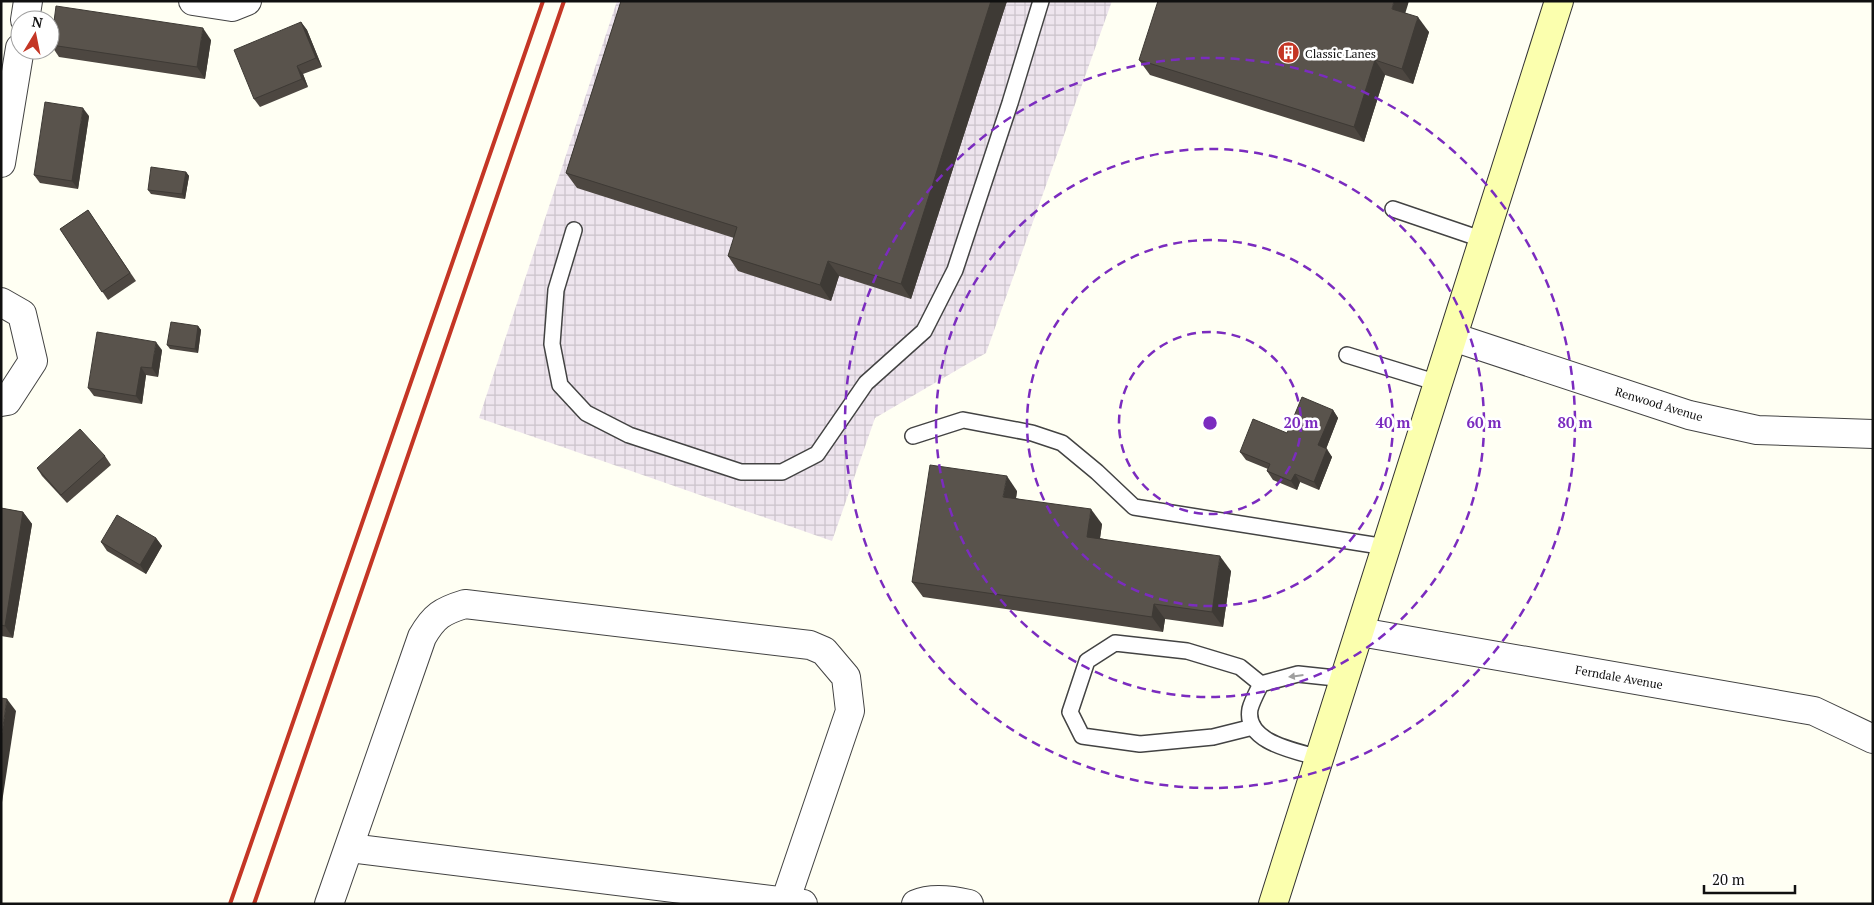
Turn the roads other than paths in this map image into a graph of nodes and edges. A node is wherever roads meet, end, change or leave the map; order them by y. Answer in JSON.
{"nodes":[{"id":1,"x":193,"y":1,"type":"edge"},
{"id":2,"x":247,"y":1,"type":"edge"},
{"id":3,"x":1041,"y":1,"type":"edge"},
{"id":4,"x":1559,"y":1,"type":"edge"},
{"id":5,"x":18,"y":60,"type":"edge"},
{"id":6,"x":1,"y":163,"type":"edge"},
{"id":7,"x":1393,"y":208,"type":"dead end"},
{"id":8,"x":574,"y":230,"type":"dead end"},
{"id":9,"x":1484,"y":240,"type":"junction"},
{"id":10,"x":1,"y":302,"type":"edge"},
{"id":11,"x":1453,"y":337,"type":"junction"},
{"id":12,"x":1347,"y":355,"type":"dead end"},
{"id":13,"x":1438,"y":384,"type":"junction"},
{"id":14,"x":1,"y":402,"type":"edge"},
{"id":15,"x":1873,"y":434,"type":"edge"},
{"id":16,"x":913,"y":436,"type":"dead end"},
{"id":17,"x":1386,"y":547,"type":"junction"},
{"id":18,"x":1360,"y":632,"type":"junction"},
{"id":19,"x":1345,"y":679,"type":"junction"},
{"id":20,"x":1261,"y":684,"type":"junction"},
{"id":21,"x":1253,"y":727,"type":"junction"},
{"id":22,"x":1873,"y":739,"type":"edge"},
{"id":23,"x":1320,"y":758,"type":"junction"},
{"id":24,"x":350,"y":848,"type":"junction"},
{"id":25,"x":794,"y":903,"type":"edge"},
{"id":26,"x":329,"y":904,"type":"edge"},
{"id":27,"x":916,"y":904,"type":"edge"},
{"id":28,"x":969,"y":904,"type":"edge"},
{"id":29,"x":1273,"y":904,"type":"edge"}],
"edges":[{"from":1,"to":2,"type":"street"},
{"from":3,"to":8,"type":"lane"},
{"from":4,"to":9,"type":"main road"},
{"from":5,"to":6,"type":"street"},
{"from":7,"to":9,"type":"lane"},
{"from":9,"to":11,"type":"main road"},
{"from":10,"to":14,"type":"street"},
{"from":11,"to":13,"type":"main road"},
{"from":11,"to":15,"type":"street","name":"Renwood Avenue"},
{"from":12,"to":13,"type":"lane"},
{"from":13,"to":17,"type":"main road"},
{"from":16,"to":17,"type":"lane"},
{"from":17,"to":18,"type":"main road"},
{"from":18,"to":19,"type":"main road"},
{"from":18,"to":22,"type":"street","name":"Ferndale Avenue"},
{"from":19,"to":20,"type":"lane","one_way":true},
{"from":19,"to":23,"type":"main road"},
{"from":20,"to":21,"type":"lane"},
{"from":20,"to":21,"type":"lane"},
{"from":21,"to":23,"type":"lane"},
{"from":23,"to":29,"type":"main road"},
{"from":24,"to":25,"type":"street"},
{"from":24,"to":25,"type":"street"},
{"from":24,"to":26,"type":"street"},
{"from":27,"to":28,"type":"street"}]}
